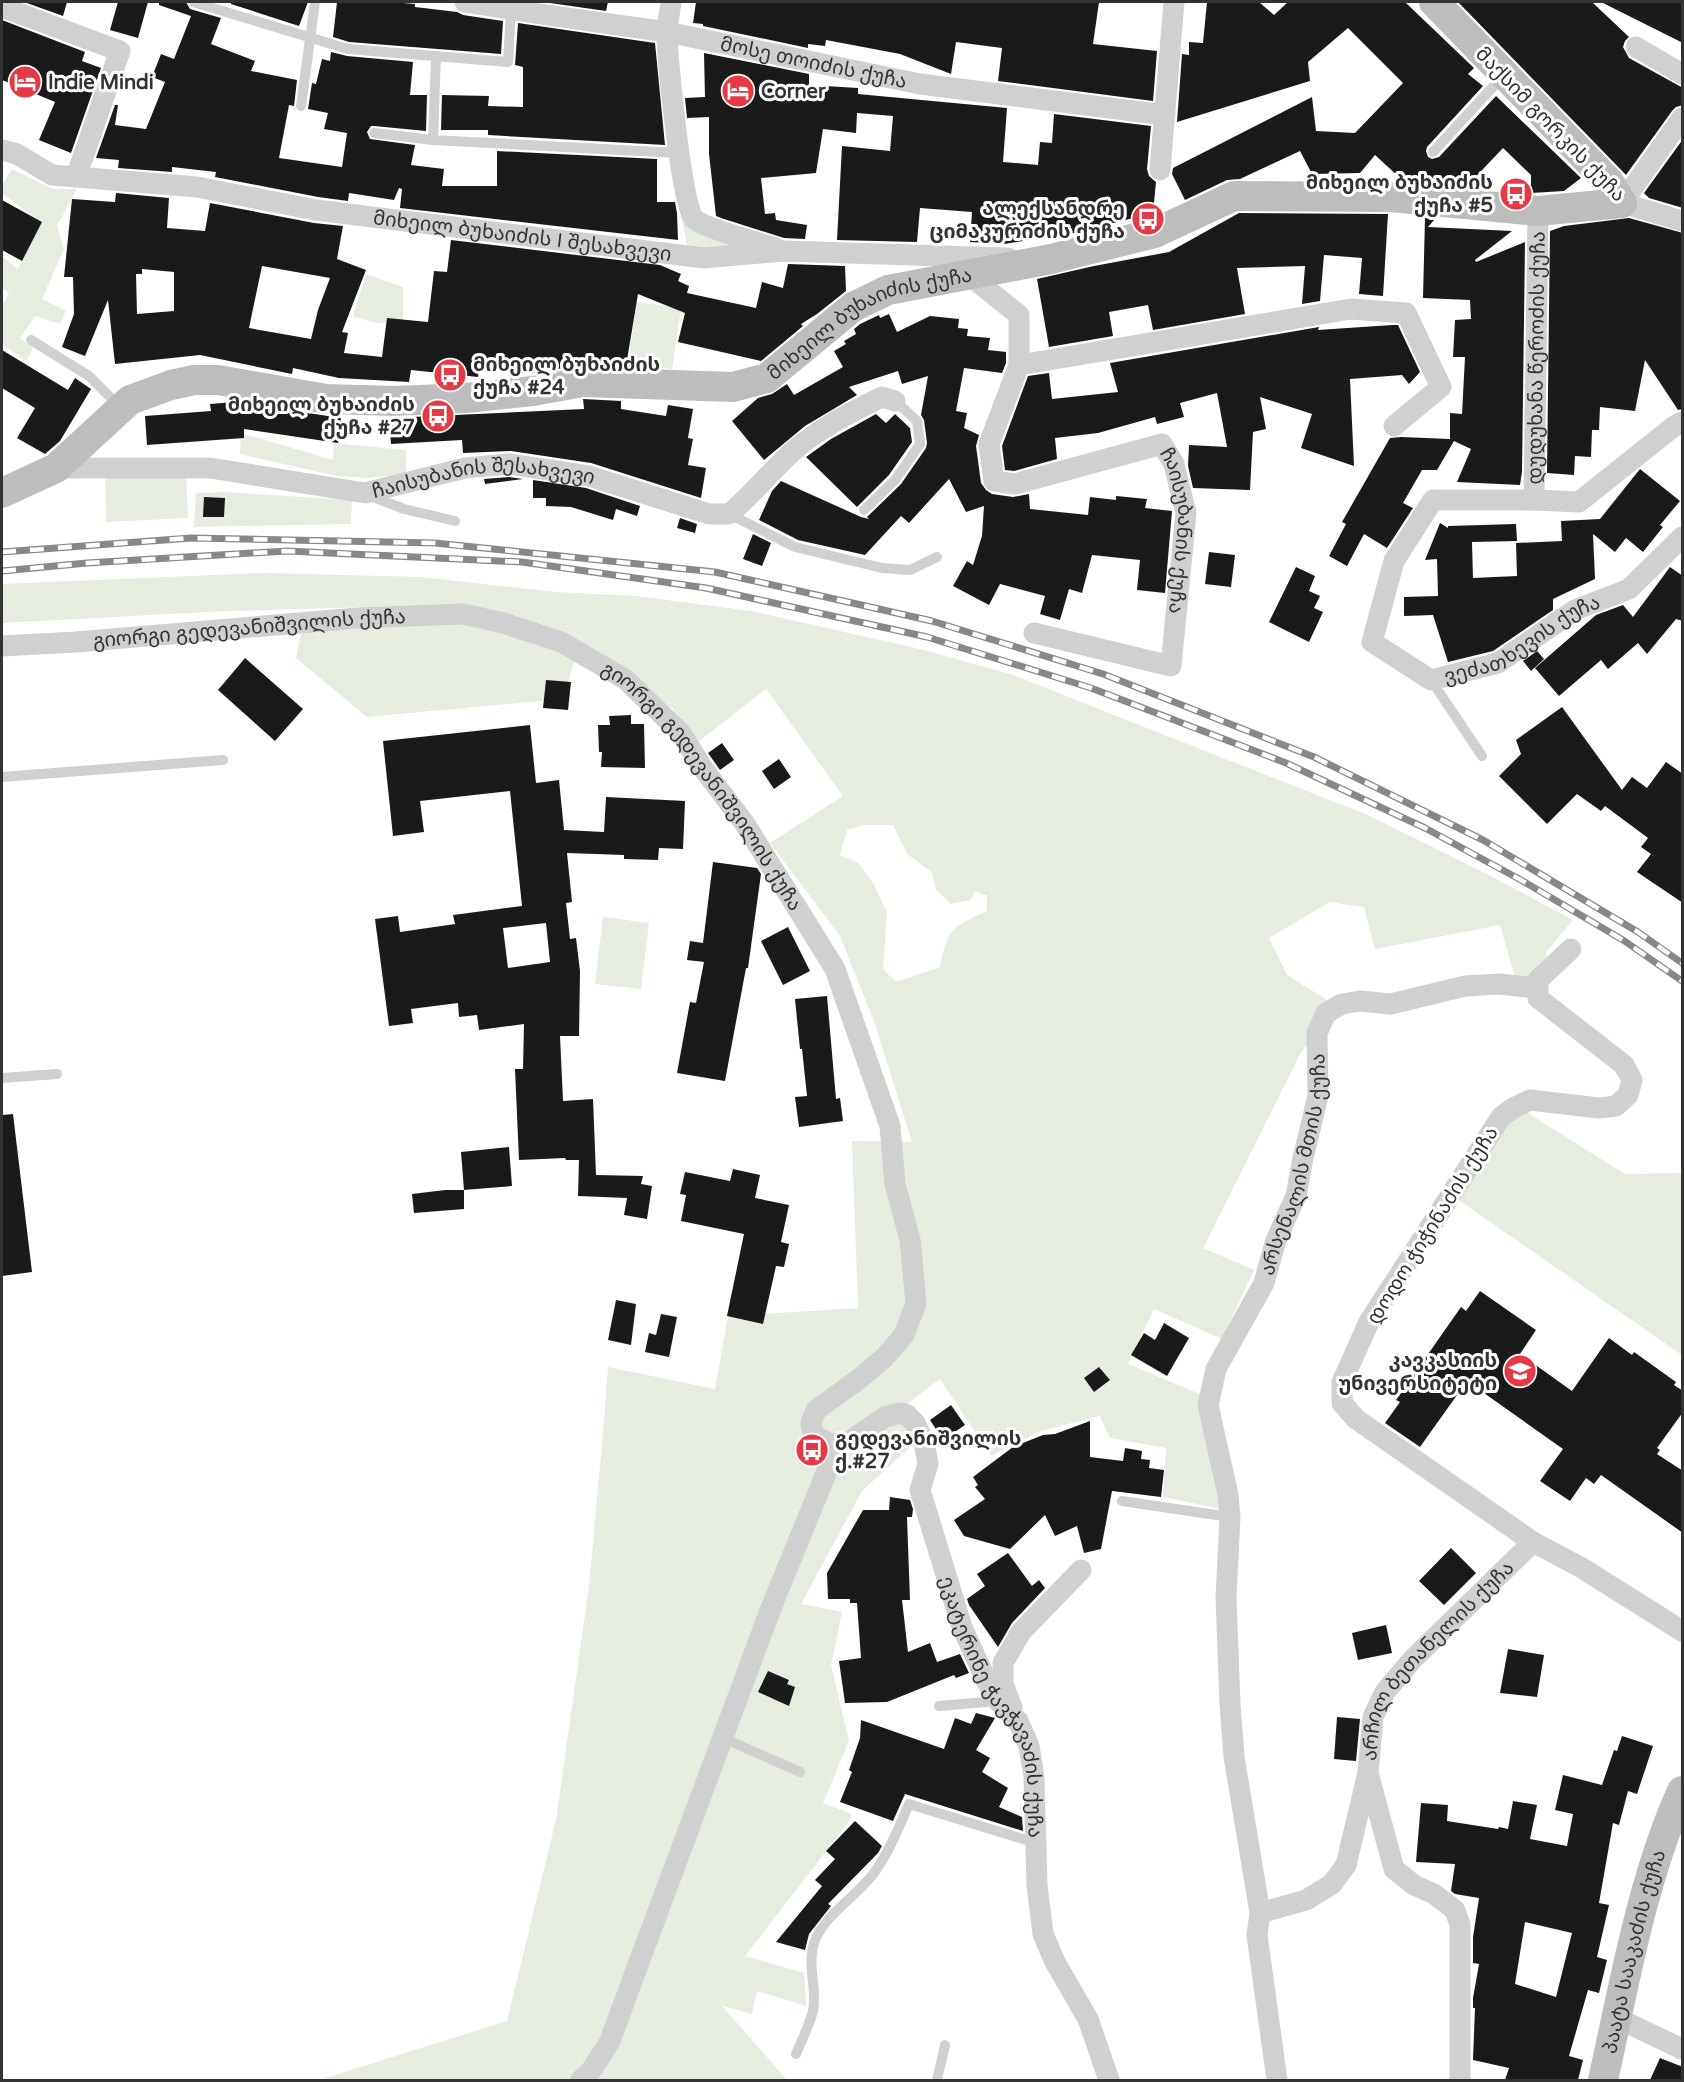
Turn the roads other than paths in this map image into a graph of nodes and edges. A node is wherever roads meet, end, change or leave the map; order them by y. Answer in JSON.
{"nodes":[{"id":1,"x":193,"y":2,"type":"edge"},
{"id":2,"x":315,"y":2,"type":"edge"},
{"id":3,"x":465,"y":2,"type":"edge"},
{"id":4,"x":671,"y":2,"type":"edge"},
{"id":5,"x":1174,"y":2,"type":"edge"},
{"id":6,"x":1434,"y":2,"type":"edge"},
{"id":7,"x":2,"y":7,"type":"edge"},
{"id":8,"x":511,"y":9,"type":"junction"},
{"id":9,"x":666,"y":32,"type":"junction"},
{"id":10,"x":310,"y":39,"type":"junction"},
{"id":11,"x":1636,"y":47,"type":"dead end"},
{"id":12,"x":436,"y":56,"type":"junction"},
{"id":13,"x":1683,"y":74,"type":"edge"},
{"id":14,"x":1505,"y":75,"type":"junction"},
{"id":15,"x":301,"y":106,"type":"dead end"},
{"id":16,"x":1165,"y":115,"type":"junction"},
{"id":17,"x":1683,"y":118,"type":"edge"},
{"id":18,"x":374,"y":133,"type":"dead end"},
{"id":19,"x":433,"y":140,"type":"junction"},
{"id":20,"x":2,"y":150,"type":"edge"},
{"id":21,"x":1432,"y":152,"type":"dead end"},
{"id":22,"x":678,"y":153,"type":"junction"},
{"id":23,"x":1160,"y":170,"type":"dead end"},
{"id":24,"x":76,"y":177,"type":"junction"},
{"id":25,"x":1622,"y":203,"type":"junction"},
{"id":26,"x":1538,"y":212,"type":"junction"},
{"id":27,"x":1683,"y":221,"type":"edge"},
{"id":28,"x":784,"y":251,"type":"junction"},
{"id":29,"x":1052,"y":259,"type":"junction"},
{"id":30,"x":969,"y":275,"type":"junction"},
{"id":31,"x":31,"y":340,"type":"dead end"},
{"id":32,"x":1019,"y":365,"type":"junction"},
{"id":33,"x":895,"y":401,"type":"joint"},
{"id":34,"x":120,"y":408,"type":"junction"},
{"id":35,"x":1683,"y":422,"type":"edge"},
{"id":36,"x":1394,"y":426,"type":"dead end"},
{"id":37,"x":56,"y":468,"type":"junction"},
{"id":38,"x":2,"y":493,"type":"edge"},
{"id":39,"x":365,"y":494,"type":"junction"},
{"id":40,"x":1534,"y":500,"type":"junction"},
{"id":41,"x":864,"y":510,"type":"dead end"},
{"id":42,"x":729,"y":514,"type":"junction"},
{"id":43,"x":455,"y":521,"type":"dead end"},
{"id":44,"x":1683,"y":537,"type":"edge"},
{"id":45,"x":937,"y":557,"type":"dead end"},
{"id":46,"x":1034,"y":633,"type":"dead end"},
{"id":47,"x":2,"y":646,"type":"edge"},
{"id":48,"x":1431,"y":680,"type":"junction"},
{"id":49,"x":1482,"y":756,"type":"dead end"},
{"id":50,"x":223,"y":760,"type":"dead end"},
{"id":51,"x":2,"y":777,"type":"edge"},
{"id":52,"x":1571,"y":949,"type":"dead end"},
{"id":53,"x":1537,"y":988,"type":"junction"},
{"id":54,"x":57,"y":1074,"type":"dead end"},
{"id":55,"x":2,"y":1078,"type":"edge"},
{"id":56,"x":831,"y":1445,"type":"junction"},
{"id":57,"x":1122,"y":1501,"type":"dead end"},
{"id":58,"x":1230,"y":1517,"type":"junction"},
{"id":59,"x":1533,"y":1542,"type":"junction"},
{"id":60,"x":1081,"y":1570,"type":"dead end"},
{"id":61,"x":1683,"y":1631,"type":"edge"},
{"id":62,"x":939,"y":1706,"type":"dead end"},
{"id":63,"x":1006,"y":1708,"type":"junction"},
{"id":64,"x":723,"y":1738,"type":"junction"},
{"id":65,"x":800,"y":1772,"type":"dead end"},
{"id":66,"x":1368,"y":1773,"type":"junction"},
{"id":67,"x":1683,"y":1791,"type":"edge"},
{"id":68,"x":1036,"y":1843,"type":"junction"},
{"id":69,"x":1260,"y":1913,"type":"junction"},
{"id":70,"x":1617,"y":2018,"type":"junction"},
{"id":71,"x":945,"y":2045,"type":"dead end"},
{"id":72,"x":1683,"y":2049,"type":"edge"},
{"id":73,"x":796,"y":2054,"type":"dead end"},
{"id":74,"x":581,"y":2080,"type":"edge"},
{"id":75,"x":937,"y":2080,"type":"edge"},
{"id":76,"x":1109,"y":2080,"type":"edge"},
{"id":77,"x":1277,"y":2080,"type":"edge"},
{"id":78,"x":1460,"y":2080,"type":"edge"},
{"id":79,"x":1604,"y":2080,"type":"edge"}],
"edges":[{"from":1,"to":10,"type":"lane"},
{"from":2,"to":10,"type":"lane"},
{"from":3,"to":8,"type":"street","name":"მოსე თოიძის ქუჩა"},
{"from":4,"to":9,"type":"street"},
{"from":5,"to":16,"type":"street"},
{"from":6,"to":14,"type":"street","name":"მაქსიმ გორკის ქუჩა"},
{"from":7,"to":24,"type":"street"},
{"from":8,"to":9,"type":"street","name":"მოსე თოიძის ქუჩა"},
{"from":8,"to":12,"type":"lane"},
{"from":9,"to":16,"type":"street","name":"მოსე თოიძის ქუჩა"},
{"from":9,"to":22,"type":"street"},
{"from":10,"to":12,"type":"lane"},
{"from":10,"to":15,"type":"lane"},
{"from":11,"to":13,"type":"street"},
{"from":12,"to":19,"type":"lane"},
{"from":14,"to":21,"type":"lane"},
{"from":14,"to":25,"type":"street","name":"მაქსიმ გორკის ქუჩა"},
{"from":16,"to":23,"type":"street"},
{"from":17,"to":25,"type":"street"},
{"from":18,"to":19,"type":"lane"},
{"from":19,"to":22,"type":"lane"},
{"from":20,"to":24,"type":"street","name":"მიხეილ ბუხაიძის I შესახვევი"},
{"from":22,"to":28,"type":"street"},
{"from":24,"to":28,"type":"street","name":"მიხეილ ბუხაიძის I შესახვევი"},
{"from":25,"to":26,"type":"street","name":"მიხეილ ბუხაიძის ქუჩა"},
{"from":25,"to":27,"type":"street","name":"მაქსიმ გორკის ქუჩა"},
{"from":26,"to":29,"type":"street","name":"მიხეილ ბუხაიძის ქუჩა"},
{"from":26,"to":40,"type":"street","name":"დუდუხანა წეროძის ქუჩა"},
{"from":28,"to":29,"type":"street","name":"მიხეილ ბუხაიძის I შესახვევი"},
{"from":29,"to":30,"type":"street","name":"მიხეილ ბუხაიძის ქუჩა"},
{"from":30,"to":32,"type":"street","name":"ჩაისუბანის ქუჩა"},
{"from":30,"to":34,"type":"street","name":"მიხეილ ბუხაიძის ქუჩა"},
{"from":31,"to":34,"type":"lane"},
{"from":32,"to":36,"type":"street"},
{"from":32,"to":46,"type":"street","name":"ჩაისუბანის ქუჩა"},
{"from":33,"to":41,"type":"lane"},
{"from":33,"to":42,"type":"street"},
{"from":34,"to":37,"type":"street","name":"მიხეილ ბუხაიძის ქუჩა"},
{"from":35,"to":40,"type":"street"},
{"from":37,"to":38,"type":"street","name":"მიხეილ ბუხაიძის ქუჩა"},
{"from":37,"to":39,"type":"street","name":"ჩაისუბანის შესახვევი"},
{"from":39,"to":42,"type":"street","name":"ჩაისუბანის შესახვევი"},
{"from":39,"to":43,"type":"lane"},
{"from":40,"to":48,"type":"street","name":"დუდუხანა წეროძის ქუჩა"},
{"from":42,"to":45,"type":"lane","name":"ჩაისუბანის შესახვევი"},
{"from":44,"to":48,"type":"street","name":"ვეძათხევის ქუჩა"},
{"from":47,"to":56,"type":"street","name":"გიორგი გედევანიშვილის ქუჩა"},
{"from":48,"to":49,"type":"lane","name":"ვეძათხევის ქუჩა"},
{"from":50,"to":51,"type":"lane"},
{"from":52,"to":53,"type":"street"},
{"from":53,"to":58,"type":"street","name":"არსენალის მთის ქუჩა"},
{"from":53,"to":59,"type":"street","name":"დოდო ჭიჭინაძის ქუჩა"},
{"from":54,"to":55,"type":"lane"},
{"from":56,"to":63,"type":"street","name":"ეკატერინე ჭავჭავაძის ქუჩა"},
{"from":56,"to":64,"type":"street"},
{"from":57,"to":58,"type":"lane"},
{"from":58,"to":69,"type":"street","name":"არსენალის მთის ქუჩა"},
{"from":59,"to":61,"type":"street","name":"დოდო ჭიჭინაძის ქუჩა"},
{"from":59,"to":66,"type":"street","name":"არჩილ ბეთანელის ქუჩა"},
{"from":60,"to":63,"type":"street"},
{"from":62,"to":63,"type":"lane"},
{"from":63,"to":68,"type":"street","name":"ეკატერინე ჭავჭავაძის ქუჩა"},
{"from":64,"to":65,"type":"lane"},
{"from":64,"to":74,"type":"street"},
{"from":66,"to":69,"type":"street"},
{"from":66,"to":78,"type":"street","name":"არჩილ ბეთანელის ქუჩა"},
{"from":67,"to":70,"type":"street","name":"პაატა სააკაძის ქუჩა"},
{"from":68,"to":73,"type":"lane"},
{"from":68,"to":76,"type":"street","name":"ეკატერინე ჭავჭავაძის ქუჩა"},
{"from":69,"to":77,"type":"street","name":"არსენალის მთის ქუჩა"},
{"from":70,"to":72,"type":"street"},
{"from":70,"to":79,"type":"street","name":"პაატა სააკაძის ქუჩა"},
{"from":71,"to":75,"type":"lane"}]}
